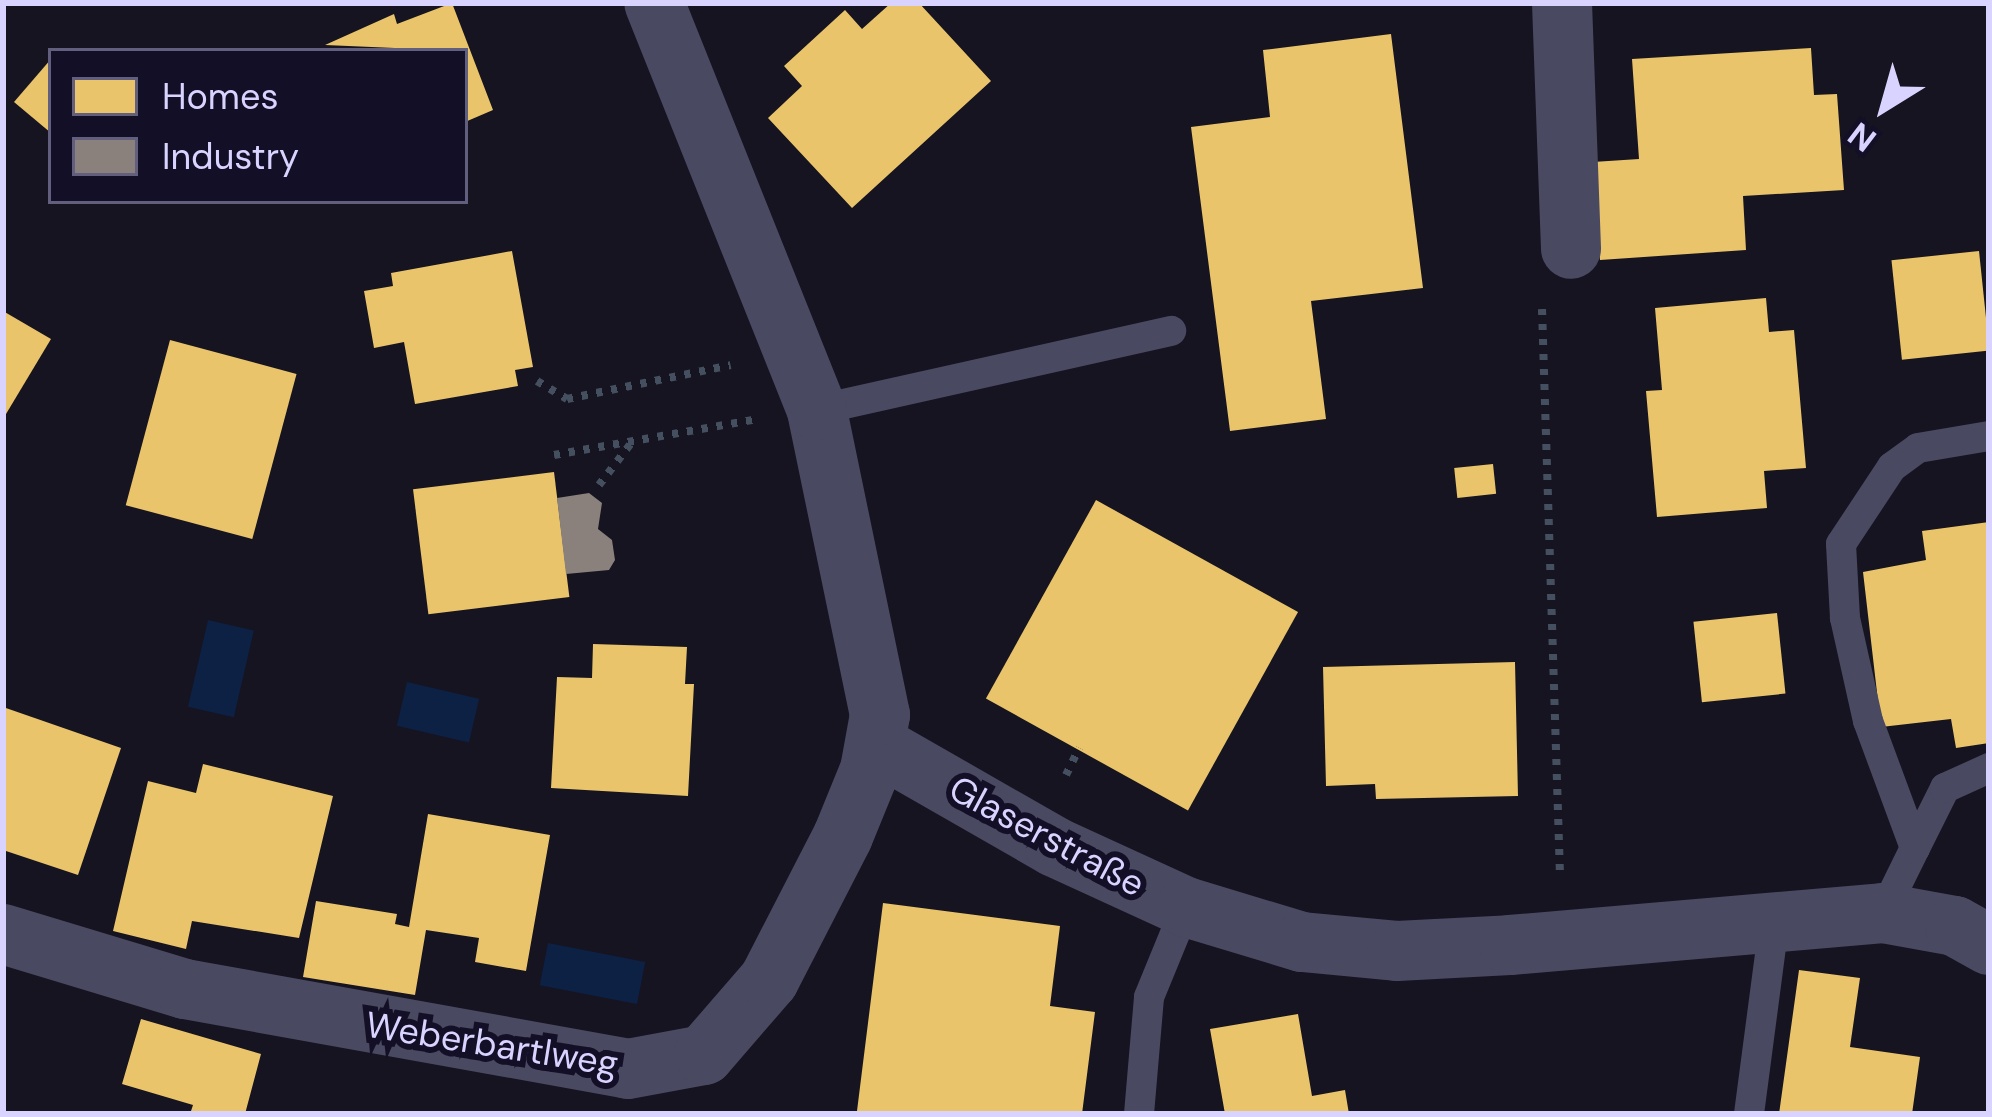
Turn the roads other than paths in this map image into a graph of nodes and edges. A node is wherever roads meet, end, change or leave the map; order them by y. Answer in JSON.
{"nodes":[{"id":1,"x":653,"y":3,"type":"edge"},
{"id":2,"x":1562,"y":3,"type":"edge"},
{"id":3,"x":1570,"y":230,"type":"road end"},
{"id":4,"x":1171,"y":331,"type":"dead end"},
{"id":5,"x":794,"y":414,"type":"junction"},
{"id":6,"x":1989,"y":436,"type":"edge"},
{"id":7,"x":877,"y":746,"type":"junction"},
{"id":8,"x":1989,"y":768,"type":"edge"},
{"id":9,"x":1915,"y":848,"type":"junction"},
{"id":10,"x":1186,"y":907,"type":"junction"},
{"id":11,"x":1883,"y":913,"type":"junction"},
{"id":12,"x":1774,"y":925,"type":"junction"},
{"id":13,"x":3,"y":934,"type":"edge"},
{"id":14,"x":1989,"y":945,"type":"edge"},
{"id":15,"x":1139,"y":1114,"type":"edge"},
{"id":16,"x":1749,"y":1114,"type":"edge"}],
"edges":[{"from":1,"to":5,"type":"street"},
{"from":2,"to":3,"type":"street"},
{"from":4,"to":5,"type":"lane"},
{"from":5,"to":7,"type":"street"},
{"from":6,"to":9,"type":"lane"},
{"from":7,"to":10,"type":"street","name":"Glaserstraße"},
{"from":7,"to":13,"type":"street","name":"Weberbartlweg"},
{"from":8,"to":9,"type":"lane"},
{"from":9,"to":11,"type":"lane"},
{"from":10,"to":12,"type":"street","name":"Glaserstraße"},
{"from":10,"to":15,"type":"lane"},
{"from":11,"to":12,"type":"street","name":"Glaserstraße"},
{"from":11,"to":14,"type":"street","name":"Glaserstraße"},
{"from":12,"to":16,"type":"lane"}]}
